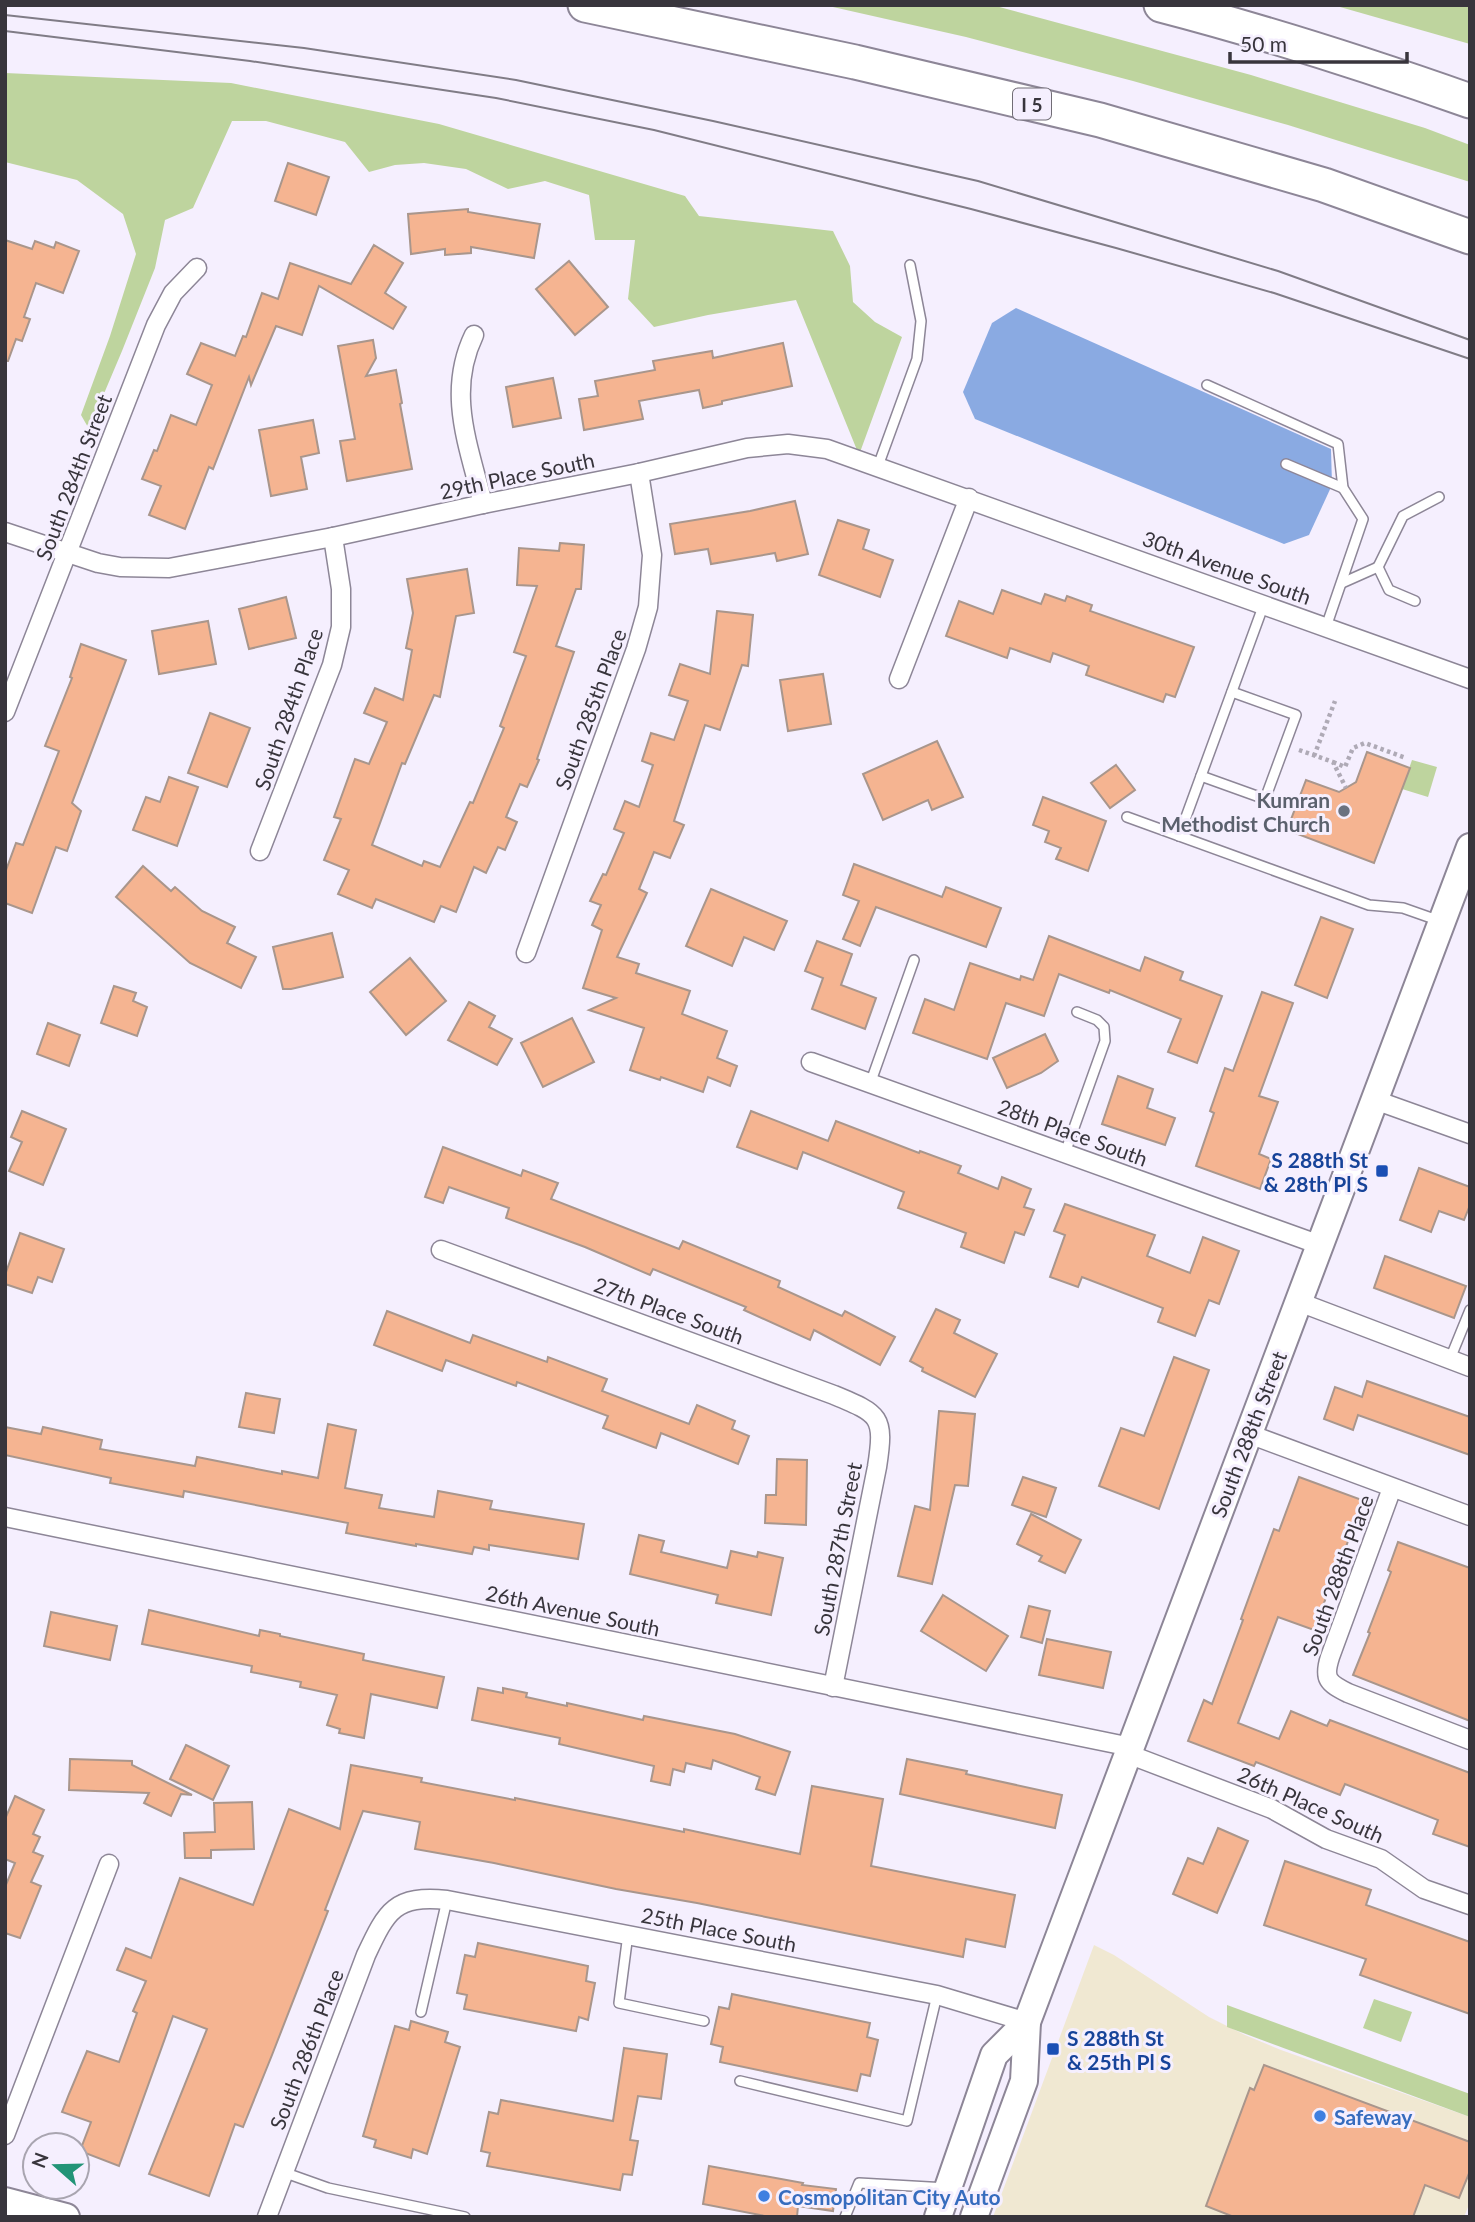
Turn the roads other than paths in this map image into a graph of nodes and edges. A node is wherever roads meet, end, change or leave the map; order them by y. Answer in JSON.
{"nodes":[{"id":1,"x":585,"y":5,"type":"edge"},
{"id":2,"x":1161,"y":5,"type":"edge"},
{"id":3,"x":1470,"y":101,"type":"edge"},
{"id":4,"x":1470,"y":237,"type":"edge"},
{"id":5,"x":910,"y":265,"type":"dead end"},
{"id":6,"x":197,"y":268,"type":"dead end"},
{"id":7,"x":474,"y":335,"type":"dead end"},
{"id":8,"x":1207,"y":385,"type":"dead end"},
{"id":9,"x":1286,"y":464,"type":"dead end"},
{"id":10,"x":878,"y":467,"type":"junction"},
{"id":11,"x":639,"y":473,"type":"junction"},
{"id":12,"x":1343,"y":488,"type":"junction"},
{"id":13,"x":1439,"y":497,"type":"dead end"},
{"id":14,"x":969,"y":498,"type":"junction"},
{"id":15,"x":484,"y":504,"type":"junction"},
{"id":16,"x":5,"y":532,"type":"edge"},
{"id":17,"x":333,"y":537,"type":"junction"},
{"id":18,"x":68,"y":554,"type":"junction"},
{"id":19,"x":1378,"y":567,"type":"junction"},
{"id":20,"x":1342,"y":583,"type":"junction"},
{"id":21,"x":1415,"y":601,"type":"dead end"},
{"id":22,"x":1264,"y":604,"type":"junction"},
{"id":23,"x":1326,"y":627,"type":"junction"},
{"id":24,"x":899,"y":679,"type":"dead end"},
{"id":25,"x":1470,"y":679,"type":"edge"},
{"id":26,"x":1232,"y":692,"type":"junction"},
{"id":27,"x":5,"y":712,"type":"edge"},
{"id":28,"x":1201,"y":776,"type":"junction"},
{"id":29,"x":1127,"y":817,"type":"dead end"},
{"id":30,"x":1180,"y":836,"type":"junction"},
{"id":31,"x":1470,"y":847,"type":"edge"},
{"id":32,"x":260,"y":851,"type":"dead end"},
{"id":33,"x":1441,"y":922,"type":"junction"},
{"id":34,"x":526,"y":953,"type":"dead end"},
{"id":35,"x":914,"y":960,"type":"dead end"},
{"id":36,"x":1077,"y":1012,"type":"dead end"},
{"id":37,"x":811,"y":1062,"type":"dead end"},
{"id":38,"x":870,"y":1084,"type":"junction"},
{"id":39,"x":1375,"y":1100,"type":"junction"},
{"id":40,"x":1470,"y":1133,"type":"edge"},
{"id":41,"x":1065,"y":1153,"type":"junction"},
{"id":42,"x":1320,"y":1245,"type":"junction"},
{"id":43,"x":441,"y":1250,"type":"dead end"},
{"id":44,"x":1298,"y":1302,"type":"junction"},
{"id":45,"x":1470,"y":1310,"type":"edge"},
{"id":46,"x":1450,"y":1359,"type":"junction"},
{"id":47,"x":1470,"y":1367,"type":"edge"},
{"id":48,"x":877,"y":1419,"type":"joint"},
{"id":49,"x":1249,"y":1434,"type":"junction"},
{"id":50,"x":1392,"y":1488,"type":"junction"},
{"id":51,"x":1470,"y":1516,"type":"edge"},
{"id":52,"x":5,"y":1517,"type":"edge"},
{"id":53,"x":833,"y":1687,"type":"junction"},
{"id":54,"x":1470,"y":1740,"type":"edge"},
{"id":55,"x":1129,"y":1751,"type":"junction"},
{"id":56,"x":109,"y":1864,"type":"dead end"},
{"id":57,"x":447,"y":1900,"type":"junction"},
{"id":58,"x":400,"y":1904,"type":"joint"},
{"id":59,"x":1470,"y":1905,"type":"edge"},
{"id":60,"x":628,"y":1934,"type":"junction"},
{"id":61,"x":937,"y":1995,"type":"junction"},
{"id":62,"x":421,"y":2012,"type":"dead end"},
{"id":63,"x":704,"y":2021,"type":"dead end"},
{"id":64,"x":1027,"y":2022,"type":"junction"},
{"id":65,"x":740,"y":2081,"type":"dead end"},
{"id":66,"x":5,"y":2135,"type":"edge"},
{"id":67,"x":284,"y":2172,"type":"junction"},
{"id":68,"x":948,"y":2188,"type":"junction"},
{"id":69,"x":5,"y":2201,"type":"edge"},
{"id":70,"x":51,"y":2215,"type":"edge"},
{"id":71,"x":267,"y":2217,"type":"edge"},
{"id":72,"x":465,"y":2217,"type":"edge"},
{"id":73,"x":845,"y":2217,"type":"edge"},
{"id":74,"x":938,"y":2217,"type":"edge"},
{"id":75,"x":974,"y":2217,"type":"edge"}],
"edges":[{"from":1,"to":4,"type":"highway","number":"I 5"},
{"from":2,"to":3,"type":"highway"},
{"from":5,"to":10,"type":"lane"},
{"from":6,"to":18,"type":"street","name":"South 284th Street"},
{"from":7,"to":15,"type":"street"},
{"from":8,"to":12,"type":"lane"},
{"from":9,"to":12,"type":"lane"},
{"from":10,"to":11,"type":"street","name":"29th Place South"},
{"from":10,"to":14,"type":"street","name":"29th Place South"},
{"from":11,"to":15,"type":"street","name":"29th Place South"},
{"from":11,"to":34,"type":"street","name":"South 285th Place"},
{"from":12,"to":20,"type":"lane"},
{"from":13,"to":19,"type":"lane"},
{"from":14,"to":22,"type":"street","name":"30th Avenue South"},
{"from":14,"to":24,"type":"street"},
{"from":15,"to":17,"type":"street","name":"29th Place South"},
{"from":16,"to":18,"type":"street","name":"29th Place South"},
{"from":17,"to":18,"type":"street","name":"29th Place South"},
{"from":17,"to":32,"type":"street","name":"South 284th Place"},
{"from":18,"to":27,"type":"street","name":"South 284th Street"},
{"from":19,"to":20,"type":"lane"},
{"from":19,"to":21,"type":"lane"},
{"from":20,"to":23,"type":"lane"},
{"from":22,"to":23,"type":"street","name":"30th Avenue South"},
{"from":22,"to":26,"type":"lane"},
{"from":23,"to":25,"type":"street","name":"30th Avenue South"},
{"from":26,"to":28,"type":"lane"},
{"from":26,"to":28,"type":"lane"},
{"from":28,"to":30,"type":"lane"},
{"from":29,"to":30,"type":"lane"},
{"from":30,"to":33,"type":"lane"},
{"from":31,"to":33,"type":"main road","name":"South 288th Street"},
{"from":33,"to":39,"type":"main road","name":"South 288th Street"},
{"from":35,"to":38,"type":"lane"},
{"from":36,"to":41,"type":"lane"},
{"from":37,"to":38,"type":"street","name":"28th Place South"},
{"from":38,"to":41,"type":"street","name":"28th Place South"},
{"from":39,"to":40,"type":"street"},
{"from":39,"to":42,"type":"main road","name":"South 288th Street"},
{"from":41,"to":42,"type":"street","name":"28th Place South"},
{"from":42,"to":44,"type":"main road","name":"South 288th Street"},
{"from":43,"to":48,"type":"street","name":"27th Place South"},
{"from":44,"to":46,"type":"street"},
{"from":44,"to":49,"type":"main road","name":"South 288th Street"},
{"from":45,"to":46,"type":"lane"},
{"from":46,"to":47,"type":"street"},
{"from":48,"to":53,"type":"street","name":"South 287th Street"},
{"from":49,"to":50,"type":"street"},
{"from":49,"to":55,"type":"main road","name":"South 288th Street"},
{"from":50,"to":51,"type":"street"},
{"from":50,"to":54,"type":"street","name":"South 288th Place"},
{"from":52,"to":53,"type":"street","name":"26th Avenue South"},
{"from":53,"to":55,"type":"street","name":"26th Avenue South"},
{"from":55,"to":59,"type":"street","name":"26th Place South"},
{"from":55,"to":64,"type":"main road","name":"South 288th Street"},
{"from":56,"to":66,"type":"street"},
{"from":57,"to":58,"type":"street","name":"25th Place South"},
{"from":57,"to":60,"type":"street","name":"25th Place South"},
{"from":57,"to":62,"type":"lane"},
{"from":58,"to":67,"type":"street","name":"South 286th Place"},
{"from":60,"to":61,"type":"street","name":"25th Place South"},
{"from":60,"to":63,"type":"lane"},
{"from":61,"to":64,"type":"street","name":"25th Place South"},
{"from":61,"to":65,"type":"lane"},
{"from":64,"to":68,"type":"main road","name":"South 288th Street"},
{"from":64,"to":75,"type":"main road","name":"South 288th Street"},
{"from":67,"to":71,"type":"street","name":"South 286th Place"},
{"from":67,"to":72,"type":"lane"},
{"from":68,"to":73,"type":"lane"},
{"from":68,"to":74,"type":"main road","name":"South 288th Street"},
{"from":69,"to":70,"type":"main road"}]}
